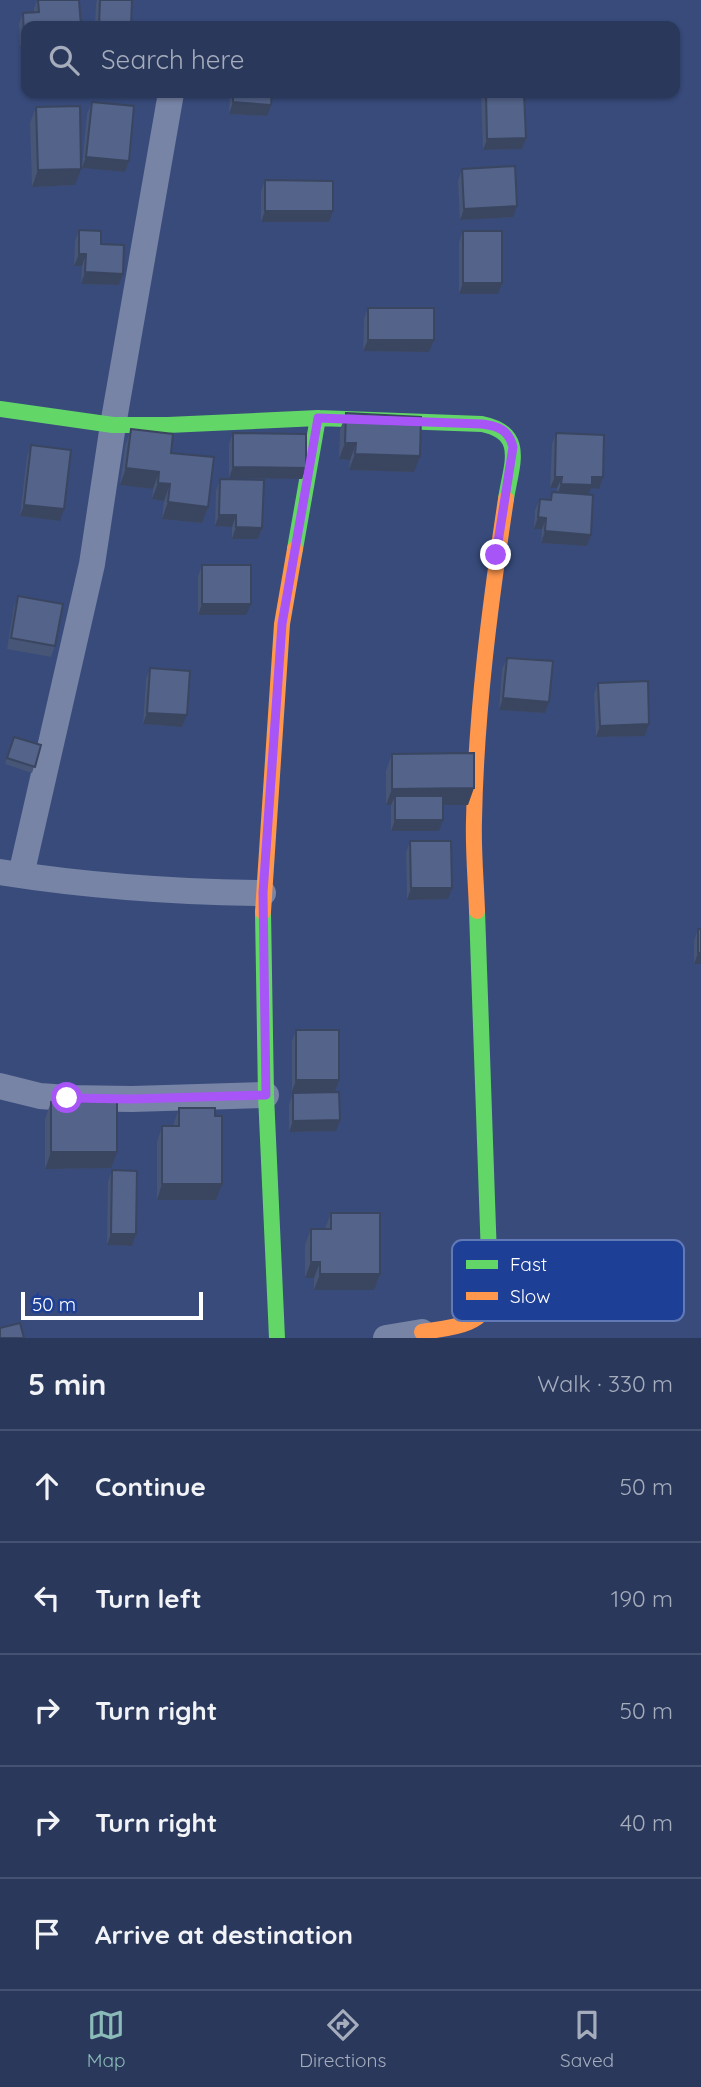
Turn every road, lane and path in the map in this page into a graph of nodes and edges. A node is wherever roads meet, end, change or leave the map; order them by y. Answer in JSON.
{"nodes":[{"id":1,"x":171,"y":98,"type":"edge"},
{"id":2,"x":0,"y":409,"type":"edge"},
{"id":3,"x":318,"y":418,"type":"junction"},
{"id":4,"x":113,"y":425,"type":"junction"},
{"id":5,"x":10,"y":874,"type":"edge"},
{"id":6,"x":263,"y":893,"type":"junction"},
{"id":7,"x":0,"y":1086,"type":"edge"},
{"id":8,"x":266,"y":1095,"type":"junction"},
{"id":9,"x":488,"y":1240,"type":"edge"},
{"id":10,"x":474,"y":1321,"type":"edge"},
{"id":11,"x":422,"y":1335,"type":"edge"},
{"id":12,"x":277,"y":1338,"type":"edge"},
{"id":13,"x":386,"y":1338,"type":"edge"}],
"edges":[{"from":1,"to":4,"type":"street"},
{"from":2,"to":4,"type":"street"},
{"from":3,"to":4,"type":"street"},
{"from":3,"to":6,"type":"street"},
{"from":3,"to":9,"type":"street"},
{"from":4,"to":5,"type":"street"},
{"from":5,"to":6,"type":"street"},
{"from":6,"to":8,"type":"street"},
{"from":7,"to":8,"type":"street"},
{"from":8,"to":12,"type":"street"},
{"from":10,"to":11,"type":"street"},
{"from":11,"to":13,"type":"street"}]}
